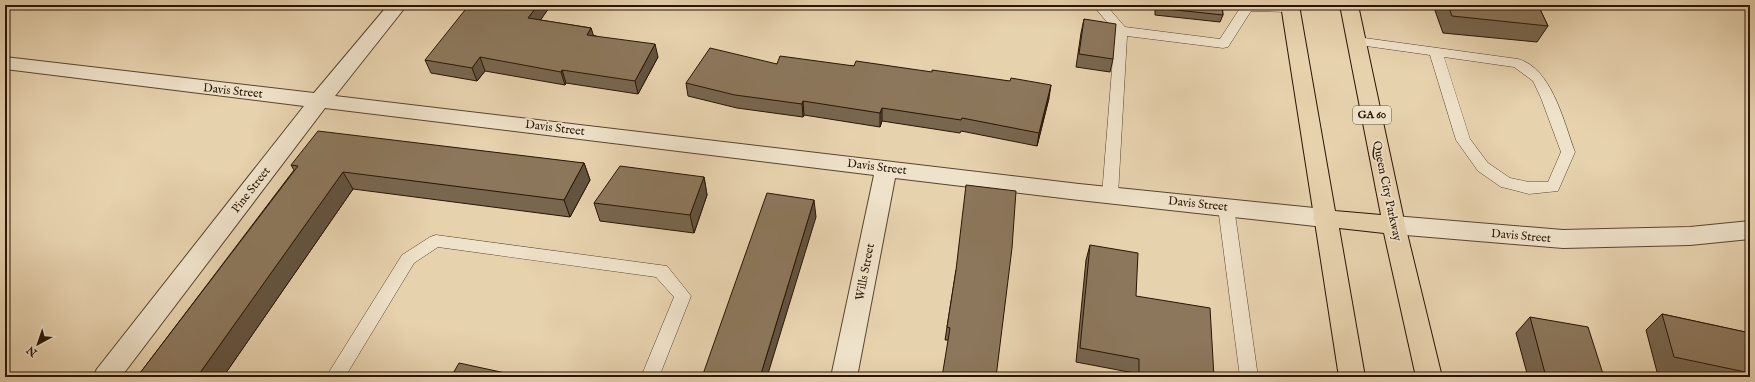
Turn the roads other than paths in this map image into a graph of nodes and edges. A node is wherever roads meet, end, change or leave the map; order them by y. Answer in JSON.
{"nodes":[{"id":1,"x":398,"y":5,"type":"edge"},
{"id":2,"x":1100,"y":5,"type":"edge"},
{"id":3,"x":1349,"y":5,"type":"edge"},
{"id":4,"x":1247,"y":6,"type":"edge"},
{"id":5,"x":1290,"y":6,"type":"edge"},
{"id":6,"x":1121,"y":31,"type":"junction"},
{"id":7,"x":1357,"y":41,"type":"junction"},
{"id":8,"x":1436,"y":52,"type":"junction"},
{"id":9,"x":5,"y":63,"type":"edge"},
{"id":10,"x":320,"y":100,"type":"junction"},
{"id":11,"x":886,"y":168,"type":"junction"},
{"id":12,"x":1110,"y":195,"type":"junction"},
{"id":13,"x":1226,"y":207,"type":"junction"},
{"id":14,"x":1324,"y":218,"type":"junction"},
{"id":15,"x":1394,"y":225,"type":"junction"},
{"id":16,"x":1750,"y":230,"type":"edge"},
{"id":17,"x":106,"y":377,"type":"edge"},
{"id":18,"x":335,"y":377,"type":"edge"},
{"id":19,"x":650,"y":377,"type":"edge"},
{"id":20,"x":844,"y":377,"type":"edge"},
{"id":21,"x":1248,"y":377,"type":"edge"},
{"id":22,"x":1352,"y":377,"type":"edge"},
{"id":23,"x":1429,"y":377,"type":"edge"}],
"edges":[{"from":1,"to":10,"type":"street","name":"Pine Street"},
{"from":2,"to":6,"type":"lane"},
{"from":3,"to":7,"type":"main road","name":"Queen City Parkway","number":"GA 60"},
{"from":4,"to":5,"type":"lane"},
{"from":4,"to":6,"type":"lane"},
{"from":5,"to":14,"type":"main road"},
{"from":6,"to":12,"type":"lane"},
{"from":7,"to":8,"type":"lane"},
{"from":7,"to":15,"type":"main road","name":"Queen City Parkway","number":"GA 60"},
{"from":8,"to":8,"type":"lane"},
{"from":9,"to":10,"type":"street","name":"Davis Street"},
{"from":10,"to":11,"type":"street","name":"Davis Street"},
{"from":10,"to":17,"type":"street","name":"Pine Street"},
{"from":11,"to":12,"type":"street","name":"Davis Street"},
{"from":11,"to":20,"type":"street","name":"Wills Street"},
{"from":12,"to":13,"type":"street","name":"Davis Street"},
{"from":13,"to":14,"type":"street","name":"Davis Street"},
{"from":13,"to":21,"type":"lane"},
{"from":14,"to":15,"type":"main road","name":"Davis Street"},
{"from":14,"to":22,"type":"main road"},
{"from":15,"to":16,"type":"street","name":"Davis Street"},
{"from":15,"to":23,"type":"main road","name":"Queen City Parkway","number":"GA 60"},
{"from":18,"to":19,"type":"lane"}]}
